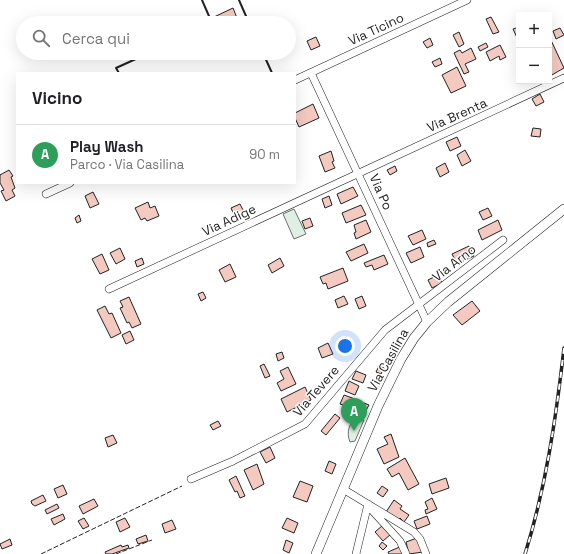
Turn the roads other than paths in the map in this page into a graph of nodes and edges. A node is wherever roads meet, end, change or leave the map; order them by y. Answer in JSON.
{"nodes":[{"id":1,"x":467,"y":0,"type":"edge"},
{"id":2,"x":311,"y":73,"type":"junction"},
{"id":3,"x":564,"y":78,"type":"edge"},
{"id":4,"x":296,"y":80,"type":"edge"},
{"id":5,"x":360,"y":174,"type":"junction"},
{"id":6,"x":68,"y":184,"type":"edge"},
{"id":7,"x":46,"y":194,"type":"dead end"},
{"id":8,"x":562,"y":211,"type":"edge"},
{"id":9,"x":503,"y":240,"type":"dead end"},
{"id":10,"x":109,"y":289,"type":"dead end"},
{"id":11,"x":419,"y":306,"type":"junction"},
{"id":12,"x":427,"y":322,"type":"junction"},
{"id":13,"x":191,"y":479,"type":"dead end"},
{"id":14,"x":343,"y":489,"type":"junction"},
{"id":15,"x":368,"y":505,"type":"junction"},
{"id":16,"x":316,"y":554,"type":"edge"},
{"id":17,"x":356,"y":554,"type":"edge"},
{"id":18,"x":406,"y":554,"type":"edge"},
{"id":19,"x":426,"y":554,"type":"edge"}],
"edges":[{"from":1,"to":2,"type":"street","name":"Via Ticino"},
{"from":2,"to":4,"type":"street","name":"Via Ticino"},
{"from":2,"to":5,"type":"street","name":"Via Po"},
{"from":3,"to":5,"type":"street","name":"Via Brenta"},
{"from":5,"to":10,"type":"street","name":"Via Adige"},
{"from":5,"to":11,"type":"street","name":"Via Po"},
{"from":6,"to":7,"type":"street"},
{"from":8,"to":12,"type":"main road","name":"Via Casilina"},
{"from":9,"to":11,"type":"street","name":"Via Arno"},
{"from":11,"to":12,"type":"street","name":"Via Po"},
{"from":11,"to":13,"type":"street","name":"Via Tevere"},
{"from":12,"to":14,"type":"main road","name":"Via Casilina"},
{"from":14,"to":15,"type":"street"},
{"from":14,"to":16,"type":"main road","name":"Via Casilina"},
{"from":15,"to":17,"type":"street"},
{"from":15,"to":18,"type":"street"},
{"from":15,"to":19,"type":"street"}]}
